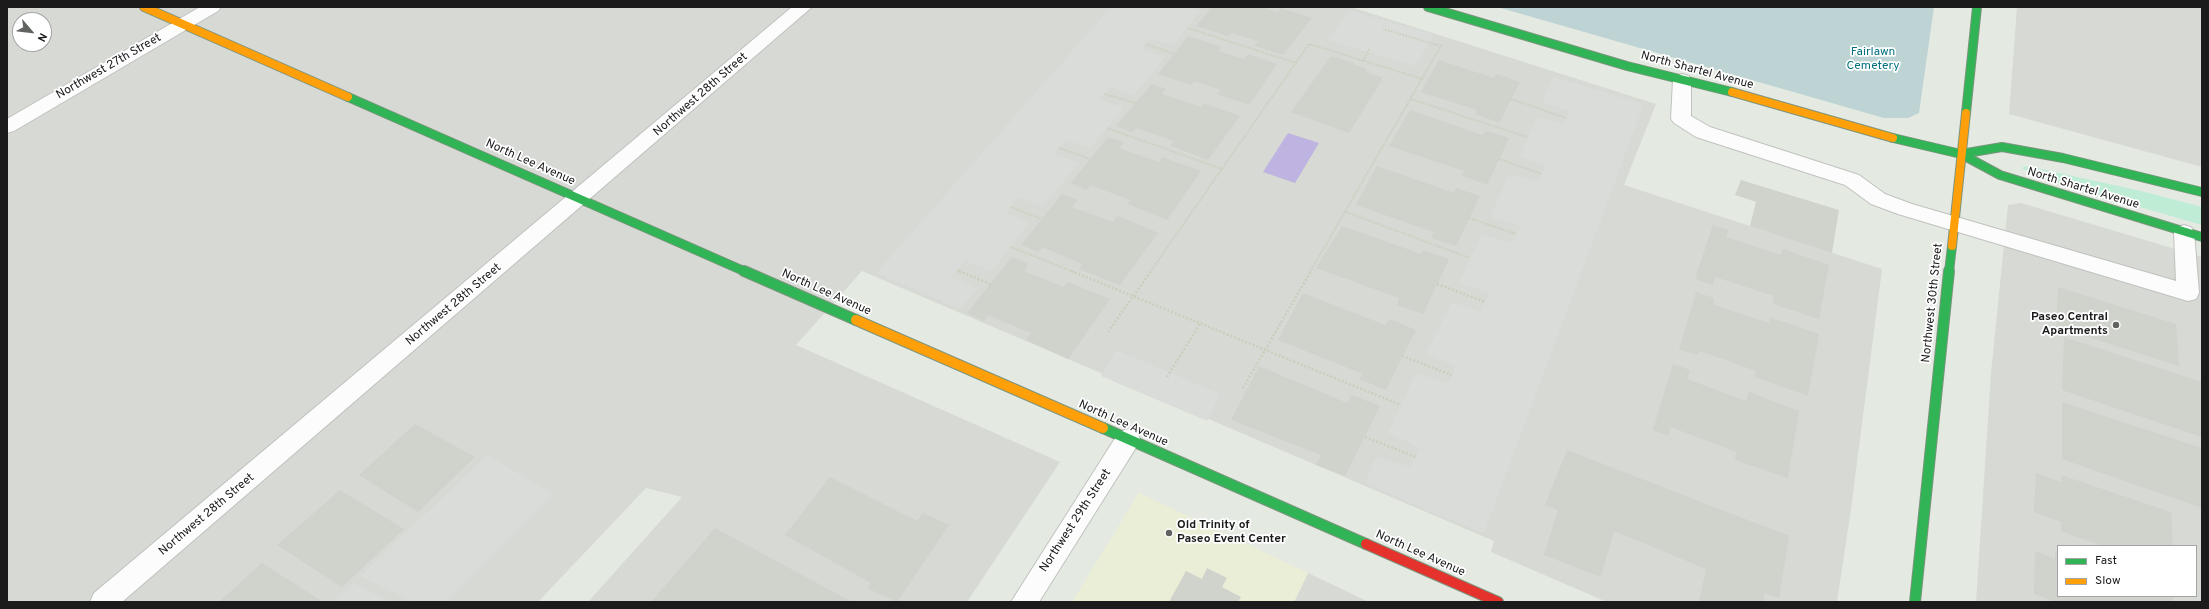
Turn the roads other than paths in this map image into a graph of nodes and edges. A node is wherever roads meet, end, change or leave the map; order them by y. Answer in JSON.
{"nodes":[{"id":1,"x":144,"y":7,"type":"edge"},
{"id":2,"x":212,"y":7,"type":"edge"},
{"id":3,"x":803,"y":7,"type":"edge"},
{"id":4,"x":1428,"y":7,"type":"edge"},
{"id":5,"x":1977,"y":7,"type":"edge"},
{"id":6,"x":183,"y":24,"type":"junction"},
{"id":7,"x":1682,"y":80,"type":"junction"},
{"id":8,"x":7,"y":127,"type":"edge"},
{"id":9,"x":1961,"y":154,"type":"junction"},
{"id":10,"x":2202,"y":192,"type":"edge"},
{"id":11,"x":580,"y":198,"type":"junction"},
{"id":12,"x":1954,"y":223,"type":"junction"},
{"id":13,"x":2193,"y":235,"type":"edge"},
{"id":14,"x":1128,"y":439,"type":"junction"},
{"id":15,"x":1489,"y":600,"type":"edge"},
{"id":16,"x":103,"y":602,"type":"edge"},
{"id":17,"x":1024,"y":602,"type":"edge"},
{"id":18,"x":1915,"y":602,"type":"edge"}],
"edges":[{"from":1,"to":6,"type":"street","name":"North Lee Avenue"},
{"from":2,"to":6,"type":"street","name":"Northwest 27th Street"},
{"from":3,"to":11,"type":"street","name":"Northwest 28th Street"},
{"from":4,"to":7,"type":"street","name":"North Shartel Avenue"},
{"from":5,"to":9,"type":"street","name":"Northwest 30th Street"},
{"from":6,"to":8,"type":"street","name":"Northwest 27th Street"},
{"from":6,"to":11,"type":"street","name":"North Lee Avenue"},
{"from":7,"to":9,"type":"street","name":"North Shartel Avenue"},
{"from":7,"to":12,"type":"street"},
{"from":9,"to":10,"type":"street","name":"North Shartel Avenue"},
{"from":9,"to":12,"type":"street","name":"Northwest 30th Street"},
{"from":9,"to":13,"type":"street","name":"North Shartel Avenue"},
{"from":11,"to":14,"type":"street","name":"North Lee Avenue"},
{"from":11,"to":16,"type":"street","name":"Northwest 28th Street"},
{"from":12,"to":13,"type":"street"},
{"from":12,"to":18,"type":"street","name":"Northwest 30th Street"},
{"from":14,"to":15,"type":"street","name":"North Lee Avenue"},
{"from":14,"to":17,"type":"street","name":"Northwest 29th Street"}]}
